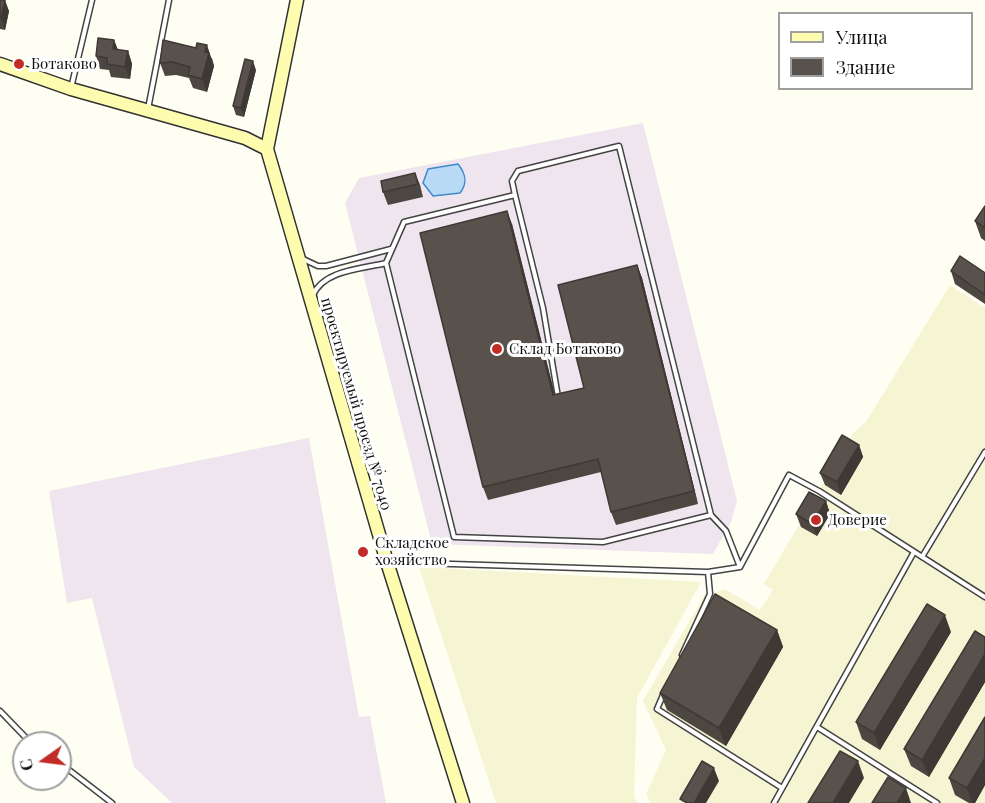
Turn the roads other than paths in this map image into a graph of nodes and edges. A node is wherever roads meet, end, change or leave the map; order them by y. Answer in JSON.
{"nodes":[{"id":1,"x":92,"y":0,"type":"edge"},
{"id":2,"x":169,"y":0,"type":"edge"},
{"id":3,"x":297,"y":0,"type":"edge"},
{"id":4,"x":0,"y":64,"type":"edge"},
{"id":5,"x":71,"y":89,"type":"junction"},
{"id":6,"x":147,"y":110,"type":"junction"},
{"id":7,"x":267,"y":149,"type":"junction"},
{"id":8,"x":515,"y":195,"type":"junction"},
{"id":9,"x":294,"y":247,"type":"junction"},
{"id":10,"x":392,"y":249,"type":"junction"},
{"id":11,"x":386,"y":263,"type":"junction"},
{"id":12,"x":313,"y":309,"type":"junction"},
{"id":13,"x":558,"y":397,"type":"edge"},
{"id":14,"x":985,"y":452,"type":"edge"},
{"id":15,"x":711,"y":515,"type":"junction"},
{"id":16,"x":914,"y":552,"type":"junction"},
{"id":17,"x":922,"y":557,"type":"junction"},
{"id":18,"x":387,"y":562,"type":"junction"},
{"id":19,"x":740,"y":567,"type":"junction"},
{"id":20,"x":708,"y":572,"type":"junction"},
{"id":21,"x":985,"y":597,"type":"edge"},
{"id":22,"x":681,"y":657,"type":"edge"},
{"id":23,"x":666,"y":688,"type":"edge"},
{"id":24,"x":0,"y":711,"type":"edge"},
{"id":25,"x":817,"y":727,"type":"junction"},
{"id":26,"x":19,"y":731,"type":"edge"},
{"id":27,"x":72,"y":772,"type":"edge"},
{"id":28,"x":782,"y":788,"type":"junction"},
{"id":29,"x":112,"y":803,"type":"edge"},
{"id":30,"x":463,"y":803,"type":"edge"},
{"id":31,"x":774,"y":803,"type":"edge"},
{"id":32,"x":937,"y":803,"type":"edge"}],
"edges":[{"from":1,"to":5,"type":"lane"},
{"from":2,"to":6,"type":"lane"},
{"from":3,"to":7,"type":"main road"},
{"from":4,"to":5,"type":"main road"},
{"from":5,"to":6,"type":"main road"},
{"from":6,"to":7,"type":"main road"},
{"from":7,"to":9,"type":"main road","name":"проектируемый проезд № 7040"},
{"from":8,"to":10,"type":"lane"},
{"from":8,"to":13,"type":"lane"},
{"from":8,"to":15,"type":"lane"},
{"from":9,"to":10,"type":"lane"},
{"from":9,"to":12,"type":"main road","name":"проектируемый проезд № 7040"},
{"from":10,"to":11,"type":"lane"},
{"from":11,"to":12,"type":"lane"},
{"from":11,"to":15,"type":"lane"},
{"from":12,"to":18,"type":"main road","name":"проектируемый проезд № 7040"},
{"from":14,"to":17,"type":"lane"},
{"from":15,"to":19,"type":"lane"},
{"from":16,"to":17,"type":"lane"},
{"from":16,"to":19,"type":"lane"},
{"from":16,"to":25,"type":"lane"},
{"from":17,"to":21,"type":"lane"},
{"from":18,"to":20,"type":"lane"},
{"from":18,"to":30,"type":"main road","name":"проектируемый проезд № 7040"},
{"from":19,"to":20,"type":"lane"},
{"from":20,"to":22,"type":"lane"},
{"from":23,"to":28,"type":"lane"},
{"from":24,"to":26,"type":"lane"},
{"from":25,"to":28,"type":"lane"},
{"from":25,"to":32,"type":"lane"},
{"from":27,"to":29,"type":"lane"},
{"from":28,"to":31,"type":"lane"}]}
